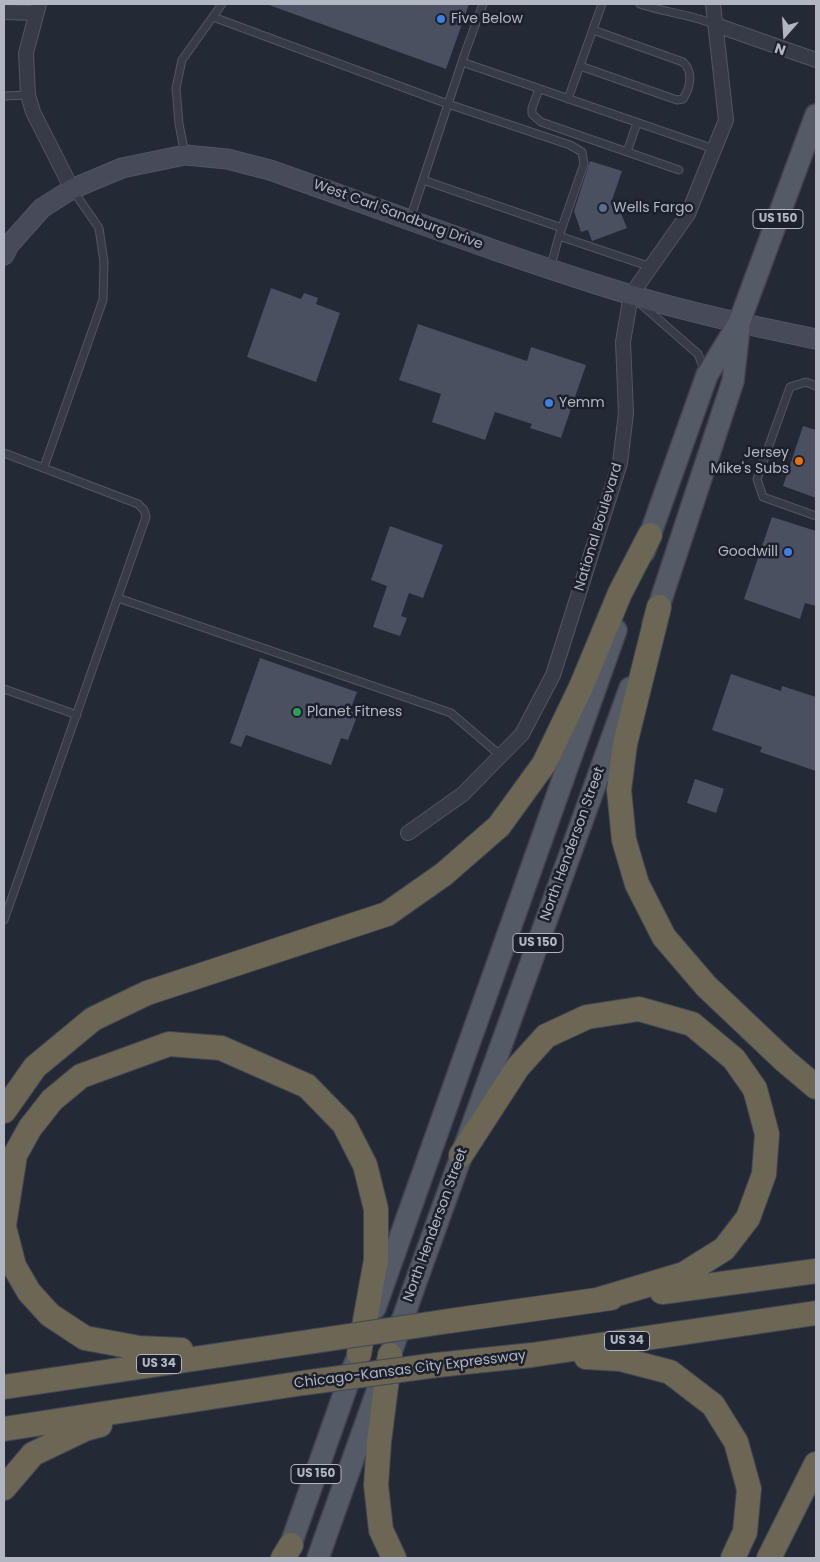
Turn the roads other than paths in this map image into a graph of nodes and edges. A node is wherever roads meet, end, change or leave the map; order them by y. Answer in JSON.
{"nodes":[{"id":1,"x":222,"y":4,"type":"edge"},
{"id":2,"x":483,"y":4,"type":"edge"},
{"id":3,"x":602,"y":4,"type":"edge"},
{"id":4,"x":640,"y":4,"type":"edge"},
{"id":5,"x":713,"y":4,"type":"edge"},
{"id":6,"x":652,"y":6,"type":"edge"},
{"id":7,"x":37,"y":9,"type":"edge"},
{"id":8,"x":5,"y":12,"type":"edge"},
{"id":9,"x":213,"y":17,"type":"junction"},
{"id":10,"x":716,"y":25,"type":"junction"},
{"id":11,"x":593,"y":30,"type":"junction"},
{"id":12,"x":816,"y":60,"type":"edge"},
{"id":13,"x":462,"y":62,"type":"junction"},
{"id":14,"x":580,"y":66,"type":"junction"},
{"id":15,"x":539,"y":88,"type":"junction"},
{"id":16,"x":28,"y":95,"type":"junction"},
{"id":17,"x":4,"y":96,"type":"edge"},
{"id":18,"x":568,"y":99,"type":"junction"},
{"id":19,"x":448,"y":104,"type":"junction"},
{"id":20,"x":816,"y":115,"type":"edge"},
{"id":21,"x":637,"y":122,"type":"junction"},
{"id":22,"x":714,"y":149,"type":"junction"},
{"id":23,"x":627,"y":152,"type":"junction"},
{"id":24,"x":185,"y":155,"type":"junction"},
{"id":25,"x":679,"y":170,"type":"dead end"},
{"id":26,"x":423,"y":180,"type":"junction"},
{"id":27,"x":72,"y":189,"type":"junction"},
{"id":28,"x":410,"y":220,"type":"junction"},
{"id":29,"x":562,"y":228,"type":"junction"},
{"id":30,"x":560,"y":236,"type":"junction"},
{"id":31,"x":4,"y":255,"type":"edge"},
{"id":32,"x":651,"y":266,"type":"junction"},
{"id":33,"x":550,"y":270,"type":"junction"},
{"id":34,"x":630,"y":295,"type":"junction"},
{"id":35,"x":740,"y":322,"type":"junction"},
{"id":36,"x":816,"y":339,"type":"edge"},
{"id":37,"x":706,"y":376,"type":"junction"},
{"id":38,"x":816,"y":386,"type":"edge"},
{"id":39,"x":4,"y":453,"type":"edge"},
{"id":40,"x":44,"y":467,"type":"junction"},
{"id":41,"x":816,"y":516,"type":"edge"},
{"id":42,"x":650,"y":535,"type":"junction"},
{"id":43,"x":118,"y":598,"type":"junction"},
{"id":44,"x":659,"y":607,"type":"junction"},
{"id":45,"x":4,"y":689,"type":"edge"},
{"id":46,"x":77,"y":715,"type":"junction"},
{"id":47,"x":501,"y":756,"type":"junction"},
{"id":48,"x":408,"y":833,"type":"dead end"},
{"id":49,"x":4,"y":920,"type":"edge"},
{"id":50,"x":816,"y":1087,"type":"edge"},
{"id":51,"x":4,"y":1112,"type":"edge"},
{"id":52,"x":461,"y":1155,"type":"junction"},
{"id":53,"x":4,"y":1226,"type":"edge"},
{"id":54,"x":816,"y":1271,"type":"edge"},
{"id":55,"x":597,"y":1300,"type":"junction"},
{"id":56,"x":816,"y":1313,"type":"edge"},
{"id":57,"x":235,"y":1353,"type":"junction"},
{"id":58,"x":358,"y":1354,"type":"junction"},
{"id":59,"x":532,"y":1354,"type":"junction"},
{"id":60,"x":390,"y":1355,"type":"junction"},
{"id":61,"x":4,"y":1387,"type":"edge"},
{"id":62,"x":224,"y":1395,"type":"junction"},
{"id":63,"x":4,"y":1429,"type":"edge"},
{"id":64,"x":816,"y":1464,"type":"edge"},
{"id":65,"x":4,"y":1488,"type":"edge"},
{"id":66,"x":287,"y":1554,"type":"edge"},
{"id":67,"x":318,"y":1558,"type":"edge"},
{"id":68,"x":394,"y":1558,"type":"edge"},
{"id":69,"x":733,"y":1558,"type":"edge"},
{"id":70,"x":769,"y":1558,"type":"edge"}],
"edges":[{"from":1,"to":9,"type":"lane"},
{"from":2,"to":13,"type":"lane"},
{"from":3,"to":11,"type":"lane"},
{"from":4,"to":6,"type":"lane"},
{"from":5,"to":10,"type":"street","name":"National Boulevard"},
{"from":6,"to":10,"type":"lane"},
{"from":7,"to":8,"type":"street"},
{"from":7,"to":16,"type":"street"},
{"from":9,"to":19,"type":"lane"},
{"from":9,"to":24,"type":"lane"},
{"from":10,"to":12,"type":"street"},
{"from":10,"to":22,"type":"street","name":"National Boulevard"},
{"from":11,"to":14,"type":"lane"},
{"from":11,"to":14,"type":"lane"},
{"from":13,"to":15,"type":"lane"},
{"from":13,"to":19,"type":"lane"},
{"from":14,"to":18,"type":"lane"},
{"from":15,"to":18,"type":"lane"},
{"from":15,"to":23,"type":"lane"},
{"from":16,"to":17,"type":"lane"},
{"from":16,"to":27,"type":"street"},
{"from":18,"to":21,"type":"lane"},
{"from":19,"to":26,"type":"lane"},
{"from":19,"to":29,"type":"lane"},
{"from":20,"to":35,"type":"main road","name":"North Henderson Street","number":"US 150"},
{"from":21,"to":22,"type":"lane"},
{"from":21,"to":23,"type":"lane"},
{"from":22,"to":32,"type":"street","name":"National Boulevard"},
{"from":23,"to":25,"type":"lane"},
{"from":24,"to":27,"type":"street","name":"West Carl Sandburg Drive"},
{"from":24,"to":28,"type":"street","name":"West Carl Sandburg Drive"},
{"from":26,"to":28,"type":"lane"},
{"from":26,"to":29,"type":"lane"},
{"from":27,"to":31,"type":"street","name":"West Carl Sandburg Drive"},
{"from":27,"to":40,"type":"lane"},
{"from":28,"to":33,"type":"street","name":"West Carl Sandburg Drive"},
{"from":29,"to":30,"type":"lane"},
{"from":30,"to":32,"type":"lane"},
{"from":30,"to":33,"type":"lane"},
{"from":32,"to":34,"type":"street","name":"National Boulevard"},
{"from":33,"to":34,"type":"street","name":"West Carl Sandburg Drive"},
{"from":34,"to":35,"type":"street","name":"West Carl Sandburg Drive"},
{"from":34,"to":37,"type":"lane"},
{"from":34,"to":47,"type":"street","name":"National Boulevard"},
{"from":35,"to":36,"type":"street","name":"West Carl Sandburg Drive"},
{"from":35,"to":37,"type":"main road","name":"North Henderson Street","number":"US 150"},
{"from":35,"to":44,"type":"main road","name":"North Henderson Street","number":"US 150"},
{"from":37,"to":42,"type":"main road","name":"North Henderson Street","number":"US 150"},
{"from":38,"to":41,"type":"lane"},
{"from":39,"to":40,"type":"lane"},
{"from":40,"to":43,"type":"lane"},
{"from":42,"to":51,"type":"highway"},
{"from":42,"to":58,"type":"main road","name":"North Henderson Street","number":"US 150"},
{"from":43,"to":46,"type":"lane"},
{"from":43,"to":47,"type":"lane"},
{"from":44,"to":50,"type":"highway"},
{"from":44,"to":52,"type":"main road","name":"North Henderson Street","number":"US 150"},
{"from":45,"to":46,"type":"lane"},
{"from":46,"to":49,"type":"lane"},
{"from":47,"to":48,"type":"street","name":"National Boulevard"},
{"from":52,"to":55,"type":"highway"},
{"from":52,"to":60,"type":"main road","name":"North Henderson Street","number":"US 150"},
{"from":53,"to":57,"type":"highway"},
{"from":53,"to":58,"type":"highway"},
{"from":54,"to":55,"type":"highway","number":"US 34"},
{"from":55,"to":57,"type":"highway","number":"US 34","bridge":true},
{"from":56,"to":59,"type":"highway","name":"Chicago-Kansas City Expressway","number":"US 34"},
{"from":57,"to":61,"type":"highway","number":"US 34"},
{"from":58,"to":66,"type":"main road","name":"North Henderson Street","number":"US 150"},
{"from":59,"to":62,"type":"highway","name":"Chicago-Kansas City Expressway","number":"US 34","bridge":true},
{"from":59,"to":69,"type":"highway"},
{"from":60,"to":67,"type":"main road","name":"North Henderson Street","number":"US 150"},
{"from":60,"to":68,"type":"highway"},
{"from":62,"to":63,"type":"highway","name":"Chicago-Kansas City Expressway","number":"US 34"},
{"from":62,"to":65,"type":"highway"},
{"from":64,"to":70,"type":"highway"}]}
